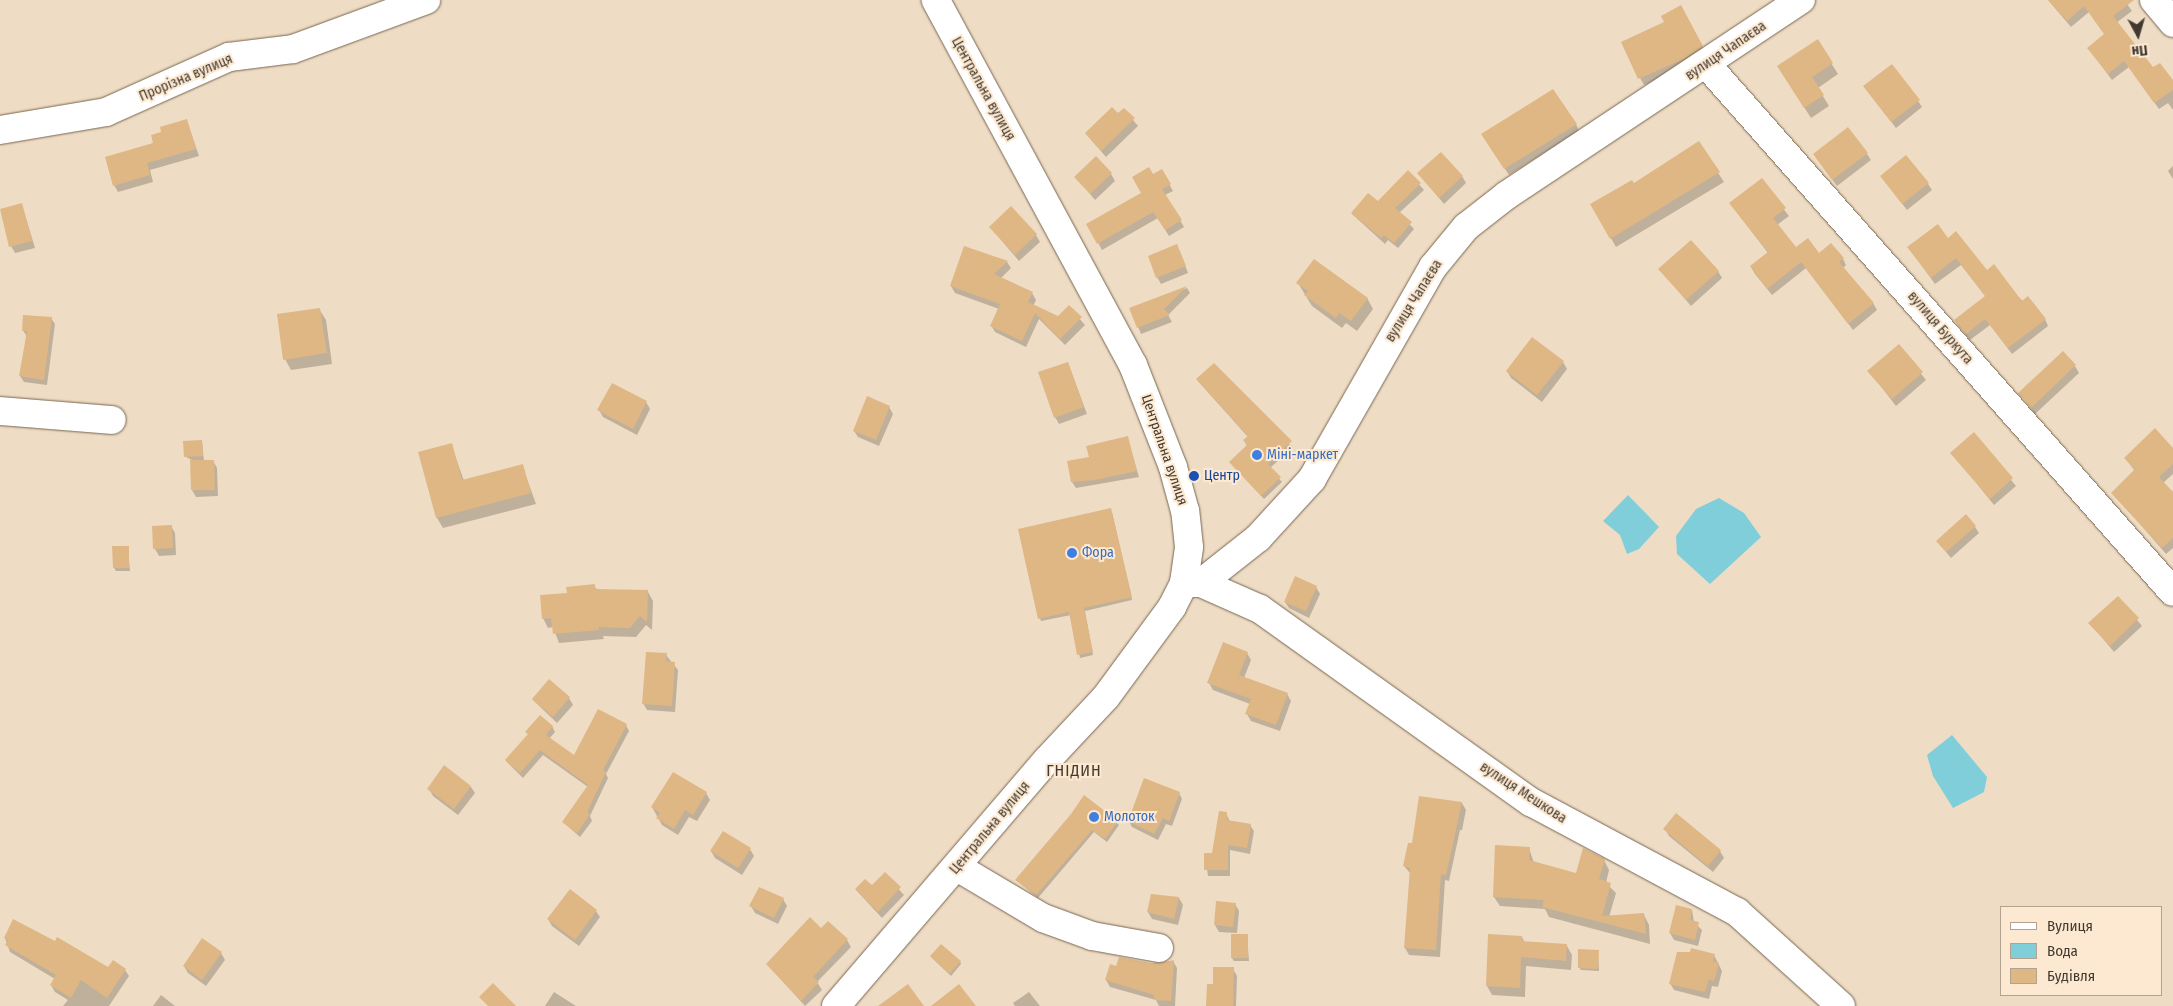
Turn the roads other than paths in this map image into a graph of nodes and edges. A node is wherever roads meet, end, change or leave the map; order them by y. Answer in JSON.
{"nodes":[{"id":1,"x":426,"y":0,"type":"edge"},
{"id":2,"x":936,"y":0,"type":"edge"},
{"id":3,"x":1801,"y":0,"type":"edge"},
{"id":4,"x":2154,"y":0,"type":"edge"},
{"id":5,"x":2173,"y":23,"type":"edge"},
{"id":6,"x":1707,"y":65,"type":"junction"},
{"id":7,"x":0,"y":130,"type":"edge"},
{"id":8,"x":0,"y":411,"type":"edge"},
{"id":9,"x":112,"y":420,"type":"dead end"},
{"id":10,"x":1192,"y":583,"type":"junction"},
{"id":11,"x":2173,"y":592,"type":"edge"},
{"id":12,"x":958,"y":867,"type":"junction"},
{"id":13,"x":1159,"y":948,"type":"dead end"},
{"id":14,"x":836,"y":1006,"type":"edge"},
{"id":15,"x":1841,"y":1006,"type":"edge"}],
"edges":[{"from":1,"to":7,"type":"street","name":"Прорізна вулиця"},
{"from":2,"to":10,"type":"street","name":"Центральна вулиця"},
{"from":3,"to":6,"type":"street","name":"вулиця Чапаєва"},
{"from":4,"to":5,"type":"street"},
{"from":6,"to":10,"type":"street","name":"вулиця Чапаєва"},
{"from":6,"to":11,"type":"street","name":"вулиця Буркута"},
{"from":8,"to":9,"type":"street"},
{"from":10,"to":12,"type":"street","name":"Центральна вулиця"},
{"from":10,"to":15,"type":"street","name":"вулиця Мешкова"},
{"from":12,"to":13,"type":"street"},
{"from":12,"to":14,"type":"street","name":"Центральна вулиця"}]}
